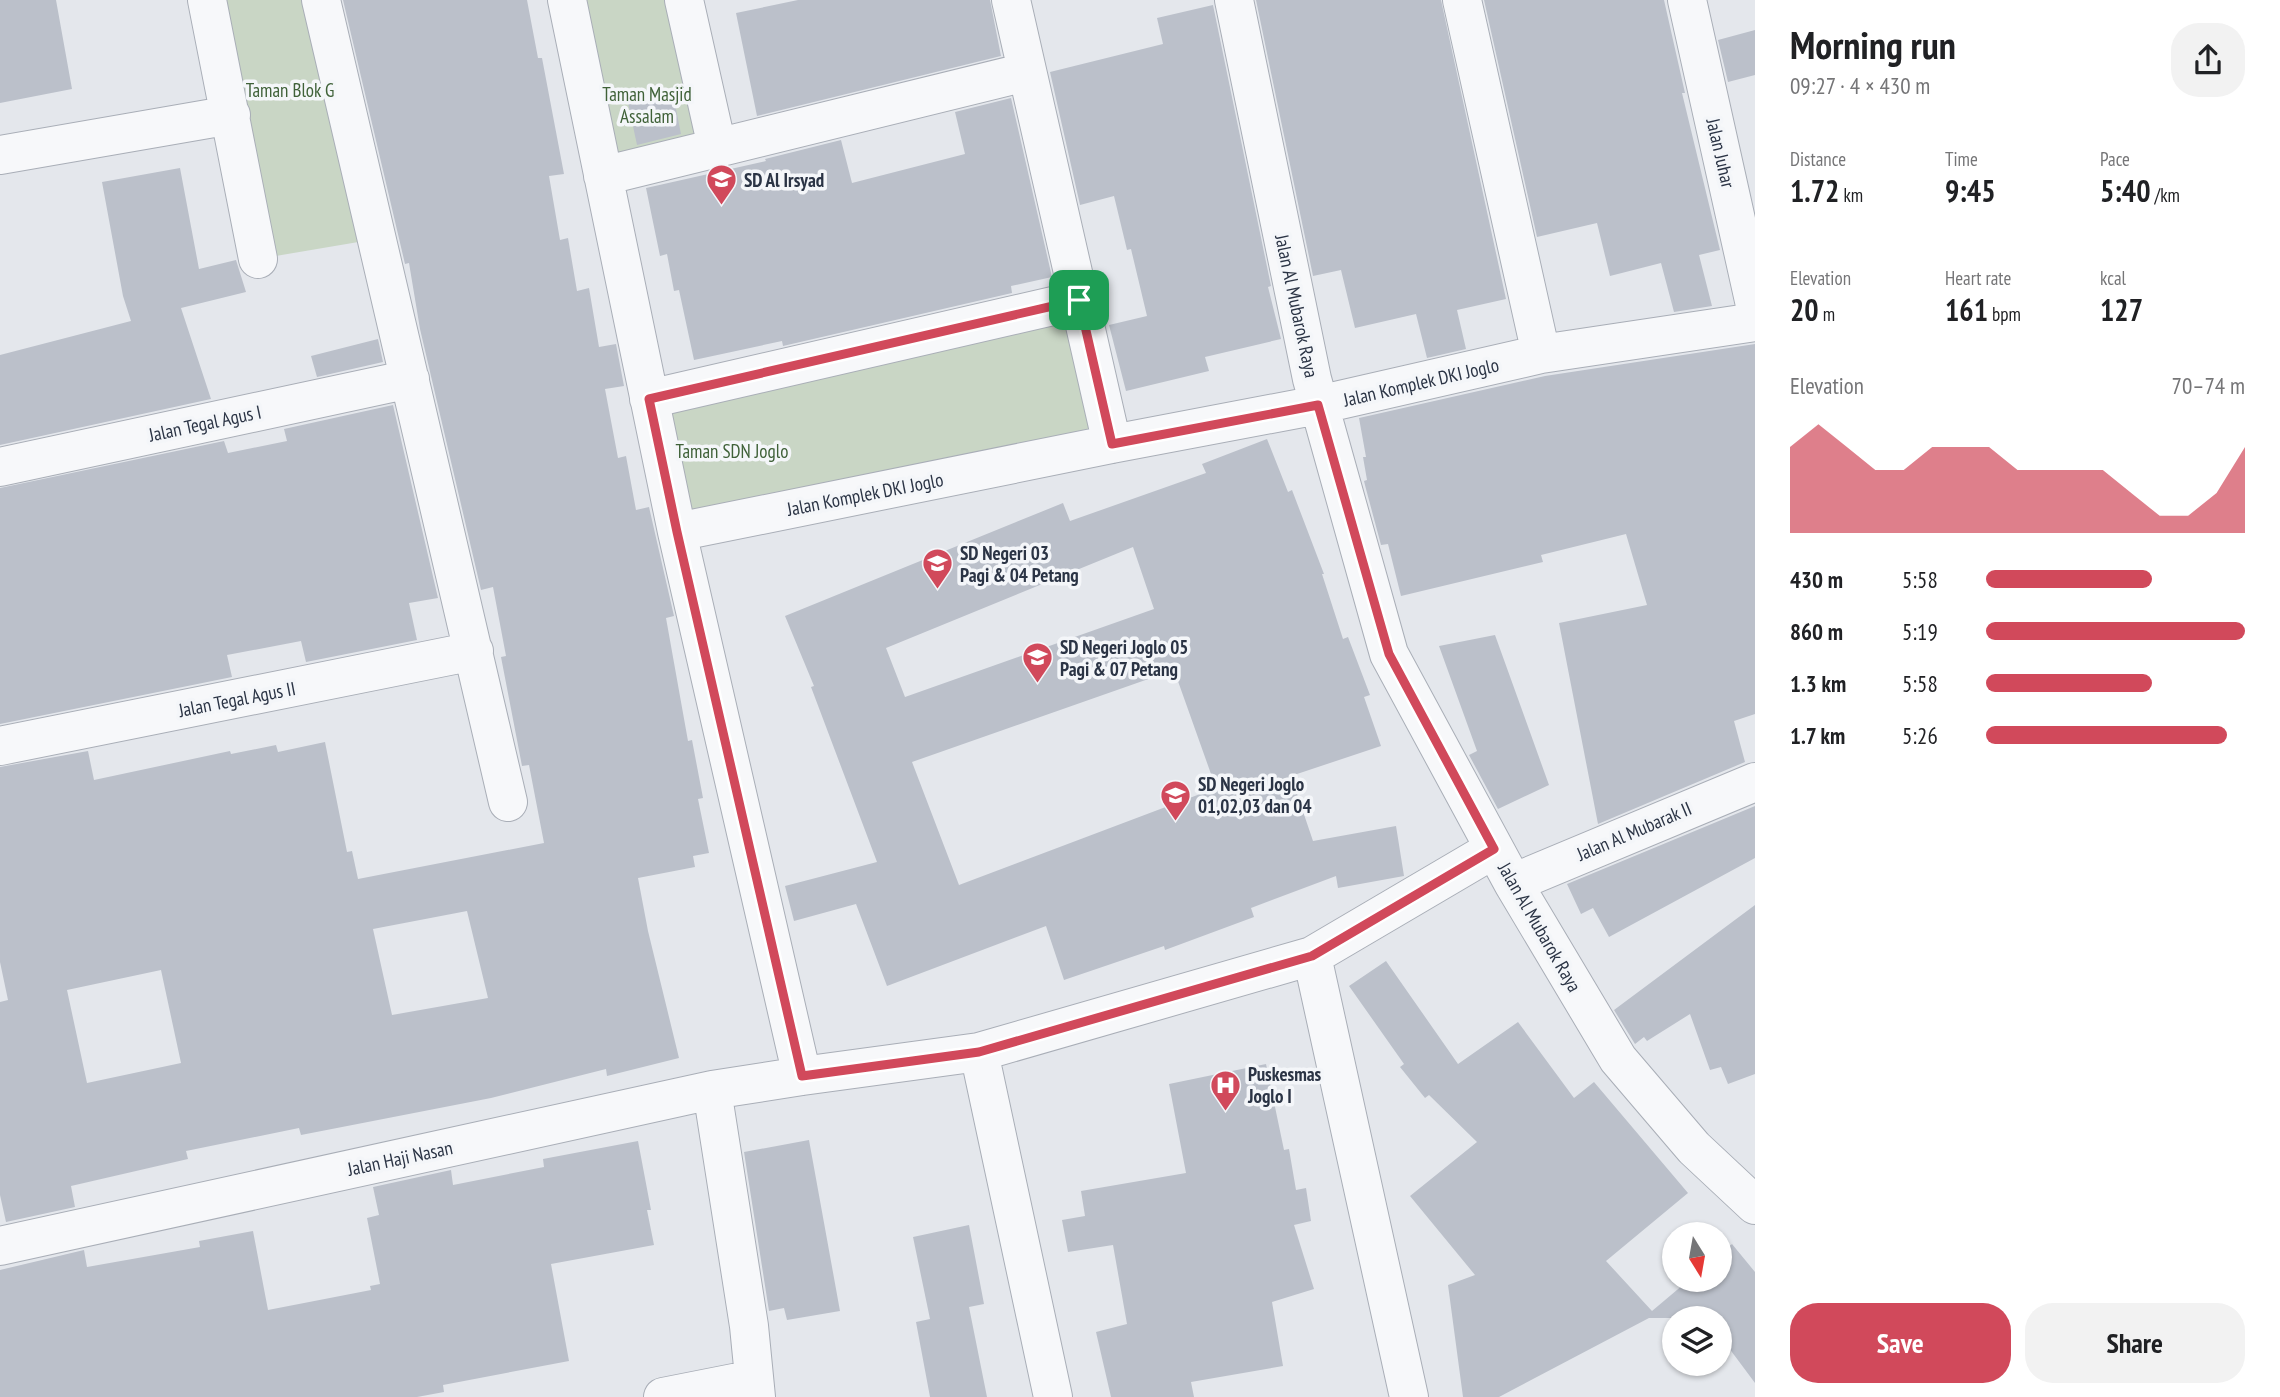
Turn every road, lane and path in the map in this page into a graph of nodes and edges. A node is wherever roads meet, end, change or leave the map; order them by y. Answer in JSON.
{"nodes":[{"id":1,"x":207,"y":0,"type":"edge"},
{"id":2,"x":321,"y":0,"type":"edge"},
{"id":3,"x":567,"y":0,"type":"edge"},
{"id":4,"x":684,"y":0,"type":"edge"},
{"id":5,"x":1011,"y":0,"type":"edge"},
{"id":6,"x":1234,"y":0,"type":"edge"},
{"id":7,"x":1462,"y":0,"type":"edge"},
{"id":8,"x":1687,"y":0,"type":"edge"},
{"id":9,"x":1026,"y":72,"type":"junction"},
{"id":10,"x":231,"y":115,"type":"junction"},
{"id":11,"x":717,"y":148,"type":"junction"},
{"id":12,"x":0,"y":155,"type":"edge"},
{"id":13,"x":603,"y":176,"type":"junction"},
{"id":14,"x":258,"y":259,"type":"dead end"},
{"id":15,"x":1079,"y":300,"type":"junction"},
{"id":16,"x":1755,"y":305,"type":"edge"},
{"id":17,"x":1755,"y":322,"type":"edge"},
{"id":18,"x":1541,"y":354,"type":"junction"},
{"id":19,"x":410,"y":379,"type":"junction"},
{"id":20,"x":649,"y":399,"type":"junction"},
{"id":21,"x":1318,"y":405,"type":"junction"},
{"id":22,"x":1112,"y":444,"type":"junction"},
{"id":23,"x":0,"y":467,"type":"edge"},
{"id":24,"x":677,"y":532,"type":"junction"},
{"id":25,"x":474,"y":651,"type":"junction"},
{"id":26,"x":0,"y":746,"type":"edge"},
{"id":27,"x":1755,"y":782,"type":"edge"},
{"id":28,"x":509,"y":802,"type":"dead end"},
{"id":29,"x":1494,"y":849,"type":"junction"},
{"id":30,"x":1513,"y":883,"type":"junction"},
{"id":31,"x":1312,"y":956,"type":"junction"},
{"id":32,"x":979,"y":1052,"type":"junction"},
{"id":33,"x":802,"y":1076,"type":"junction"},
{"id":34,"x":712,"y":1090,"type":"junction"},
{"id":35,"x":1755,"y":1205,"type":"edge"},
{"id":36,"x":0,"y":1246,"type":"edge"},
{"id":37,"x":755,"y":1388,"type":"edge"},
{"id":38,"x":663,"y":1397,"type":"edge"},
{"id":39,"x":1052,"y":1397,"type":"edge"},
{"id":40,"x":1409,"y":1397,"type":"edge"}],
"edges":[{"from":1,"to":10,"type":"street"},
{"from":2,"to":19,"type":"street"},
{"from":3,"to":13,"type":"street"},
{"from":4,"to":11,"type":"street"},
{"from":5,"to":9,"type":"street"},
{"from":6,"to":21,"type":"street","name":"Jalan Al Mubarok Raya"},
{"from":7,"to":18,"type":"street"},
{"from":8,"to":16,"type":"street","name":"Jalan Juhar"},
{"from":9,"to":11,"type":"street"},
{"from":9,"to":15,"type":"street"},
{"from":10,"to":12,"type":"street"},
{"from":10,"to":14,"type":"street"},
{"from":11,"to":13,"type":"street"},
{"from":13,"to":20,"type":"street"},
{"from":15,"to":20,"type":"street"},
{"from":15,"to":22,"type":"street"},
{"from":17,"to":18,"type":"street","name":"Jalan Komplek DKI Joglo"},
{"from":18,"to":21,"type":"street","name":"Jalan Komplek DKI Joglo"},
{"from":19,"to":23,"type":"street","name":"Jalan Tegal Agus I"},
{"from":19,"to":25,"type":"street"},
{"from":20,"to":24,"type":"street"},
{"from":21,"to":22,"type":"street","name":"Jalan Komplek DKI Joglo"},
{"from":21,"to":29,"type":"street","name":"Jalan Al Mubarok Raya"},
{"from":22,"to":24,"type":"street","name":"Jalan Komplek DKI Joglo"},
{"from":24,"to":33,"type":"street"},
{"from":25,"to":26,"type":"street","name":"Jalan Tegal Agus II"},
{"from":25,"to":28,"type":"street"},
{"from":27,"to":30,"type":"street","name":"Jalan Al Mubarak II"},
{"from":29,"to":30,"type":"street","name":"Jalan Al Mubarok Raya"},
{"from":29,"to":31,"type":"street","name":"Jalan Haji Nasan"},
{"from":30,"to":35,"type":"street","name":"Jalan Al Mubarok Raya"},
{"from":31,"to":32,"type":"street","name":"Jalan Haji Nasan"},
{"from":31,"to":40,"type":"street"},
{"from":32,"to":33,"type":"street","name":"Jalan Haji Nasan"},
{"from":32,"to":39,"type":"street"},
{"from":33,"to":34,"type":"street","name":"Jalan Haji Nasan"},
{"from":34,"to":36,"type":"street","name":"Jalan Haji Nasan"},
{"from":34,"to":37,"type":"street"},
{"from":37,"to":38,"type":"street"}]}
